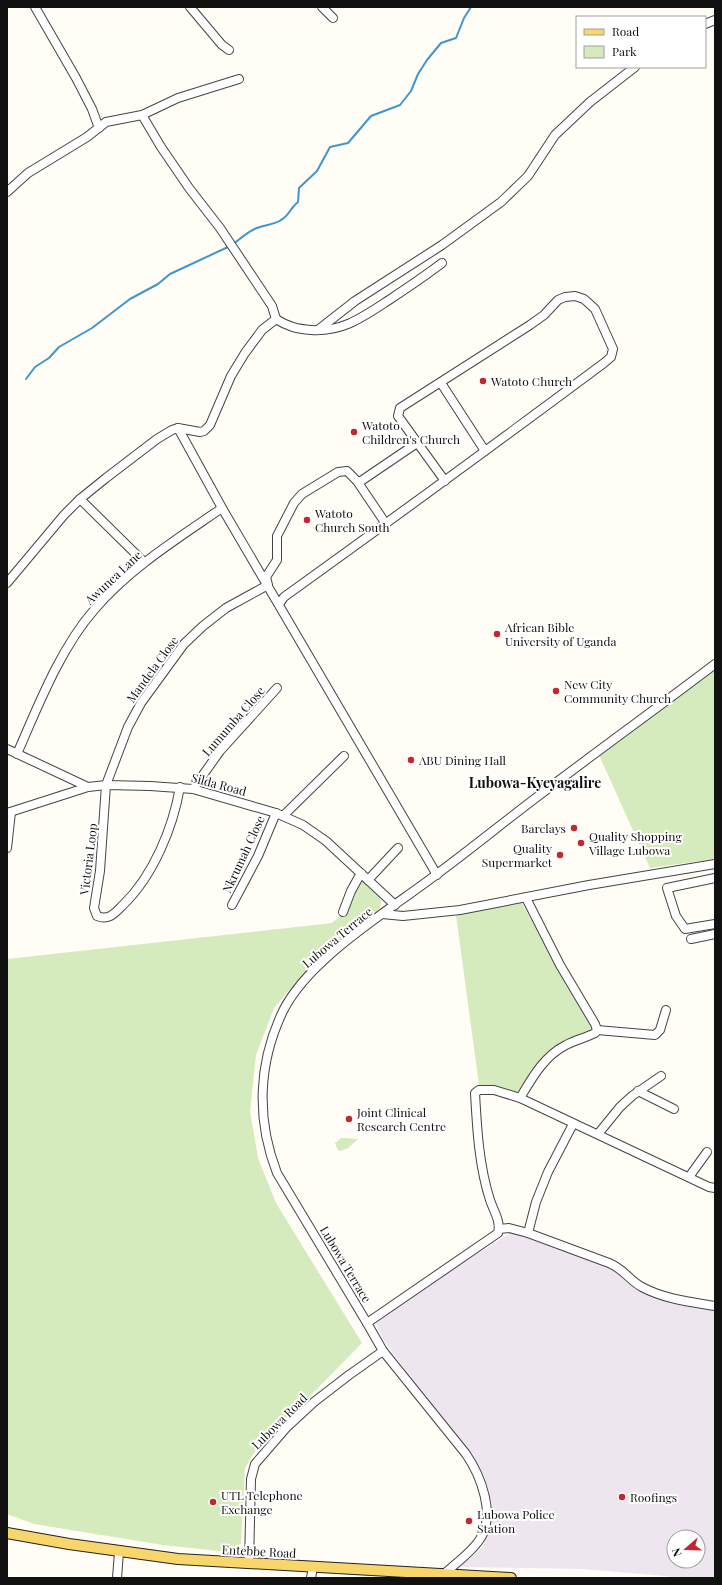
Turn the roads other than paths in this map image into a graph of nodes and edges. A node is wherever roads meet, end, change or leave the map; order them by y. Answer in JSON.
{"nodes":[{"id":1,"x":35,"y":7,"type":"edge"},
{"id":2,"x":190,"y":7,"type":"edge"},
{"id":3,"x":322,"y":7,"type":"edge"},
{"id":4,"x":333,"y":18,"type":"dead end"},
{"id":5,"x":229,"y":50,"type":"dead end"},
{"id":6,"x":634,"y":68,"type":"edge"},
{"id":7,"x":239,"y":80,"type":"dead end"},
{"id":8,"x":142,"y":115,"type":"junction"},
{"id":9,"x":100,"y":128,"type":"junction"},
{"id":10,"x":7,"y":192,"type":"edge"},
{"id":11,"x":442,"y":263,"type":"dead end"},
{"id":12,"x":276,"y":319,"type":"junction"},
{"id":13,"x":318,"y":330,"type":"junction"},
{"id":14,"x":441,"y":383,"type":"junction"},
{"id":15,"x":178,"y":428,"type":"junction"},
{"id":16,"x":417,"y":443,"type":"junction"},
{"id":17,"x":485,"y":451,"type":"junction"},
{"id":18,"x":357,"y":481,"type":"junction"},
{"id":19,"x":445,"y":481,"type":"junction"},
{"id":20,"x":80,"y":499,"type":"junction"},
{"id":21,"x":222,"y":508,"type":"junction"},
{"id":22,"x":386,"y":524,"type":"junction"},
{"id":23,"x":144,"y":562,"type":"junction"},
{"id":24,"x":7,"y":583,"type":"edge"},
{"id":25,"x":268,"y":585,"type":"junction"},
{"id":26,"x":279,"y":604,"type":"junction"},
{"id":27,"x":715,"y":664,"type":"edge"},
{"id":28,"x":277,"y":688,"type":"dead end"},
{"id":29,"x":7,"y":749,"type":"edge"},
{"id":30,"x":18,"y":754,"type":"junction"},
{"id":31,"x":344,"y":756,"type":"dead end"},
{"id":32,"x":106,"y":785,"type":"junction"},
{"id":33,"x":88,"y":787,"type":"junction"},
{"id":34,"x":180,"y":787,"type":"junction"},
{"id":35,"x":193,"y":789,"type":"junction"},
{"id":36,"x":9,"y":812,"type":"edge"},
{"id":37,"x":280,"y":815,"type":"junction"},
{"id":38,"x":7,"y":848,"type":"edge"},
{"id":39,"x":398,"y":848,"type":"dead end"},
{"id":40,"x":715,"y":864,"type":"edge"},
{"id":41,"x":361,"y":873,"type":"junction"},
{"id":42,"x":436,"y":875,"type":"junction"},
{"id":43,"x":715,"y":878,"type":"edge"},
{"id":44,"x":368,"y":880,"type":"junction"},
{"id":45,"x":526,"y":898,"type":"junction"},
{"id":46,"x":232,"y":905,"type":"dead end"},
{"id":47,"x":395,"y":905,"type":"junction"},
{"id":48,"x":343,"y":912,"type":"dead end"},
{"id":49,"x":382,"y":914,"type":"junction"},
{"id":50,"x":715,"y":924,"type":"edge"},
{"id":51,"x":715,"y":934,"type":"edge"},
{"id":52,"x":691,"y":939,"type":"dead end"},
{"id":53,"x":666,"y":1010,"type":"dead end"},
{"id":54,"x":597,"y":1030,"type":"junction"},
{"id":55,"x":661,"y":1076,"type":"dead end"},
{"id":56,"x":638,"y":1091,"type":"junction"},
{"id":57,"x":520,"y":1098,"type":"junction"},
{"id":58,"x":674,"y":1109,"type":"dead end"},
{"id":59,"x":573,"y":1124,"type":"junction"},
{"id":60,"x":598,"y":1134,"type":"junction"},
{"id":61,"x":707,"y":1152,"type":"dead end"},
{"id":62,"x":689,"y":1177,"type":"junction"},
{"id":63,"x":715,"y":1188,"type":"edge"},
{"id":64,"x":499,"y":1229,"type":"junction"},
{"id":65,"x":528,"y":1232,"type":"junction"},
{"id":66,"x":715,"y":1306,"type":"edge"},
{"id":67,"x":368,"y":1323,"type":"junction"},
{"id":68,"x":382,"y":1351,"type":"junction"},
{"id":69,"x":7,"y":1533,"type":"edge"},
{"id":70,"x":119,"y":1552,"type":"junction"},
{"id":71,"x":249,"y":1563,"type":"junction"},
{"id":72,"x":313,"y":1567,"type":"junction"},
{"id":73,"x":380,"y":1574,"type":"edge"},
{"id":74,"x":444,"y":1574,"type":"junction"},
{"id":75,"x":117,"y":1578,"type":"edge"},
{"id":76,"x":311,"y":1578,"type":"edge"},
{"id":77,"x":495,"y":1578,"type":"edge"},
{"id":78,"x":511,"y":1578,"type":"edge"}],
"edges":[{"from":1,"to":9,"type":"street"},
{"from":2,"to":5,"type":"street"},
{"from":3,"to":4,"type":"street"},
{"from":6,"to":13,"type":"street"},
{"from":7,"to":8,"type":"street"},
{"from":8,"to":9,"type":"street"},
{"from":8,"to":12,"type":"street"},
{"from":9,"to":10,"type":"street"},
{"from":11,"to":13,"type":"street"},
{"from":12,"to":13,"type":"street"},
{"from":12,"to":15,"type":"street"},
{"from":14,"to":16,"type":"street"},
{"from":14,"to":17,"type":"street"},
{"from":14,"to":17,"type":"street"},
{"from":15,"to":20,"type":"street"},
{"from":15,"to":21,"type":"street"},
{"from":16,"to":18,"type":"street"},
{"from":16,"to":19,"type":"street"},
{"from":17,"to":19,"type":"street"},
{"from":18,"to":22,"type":"street"},
{"from":18,"to":25,"type":"street"},
{"from":19,"to":22,"type":"street"},
{"from":20,"to":23,"type":"street"},
{"from":20,"to":24,"type":"street"},
{"from":21,"to":23,"type":"street","name":"Awunea Lane"},
{"from":21,"to":25,"type":"street"},
{"from":22,"to":26,"type":"street"},
{"from":23,"to":30,"type":"street","name":"Awunea Lane"},
{"from":25,"to":26,"type":"street"},
{"from":25,"to":32,"type":"street","name":"Mandela Close"},
{"from":26,"to":42,"type":"street"},
{"from":27,"to":42,"type":"street","name":"Lubowa Terrace"},
{"from":28,"to":35,"type":"street","name":"Lumumba Close"},
{"from":29,"to":30,"type":"street"},
{"from":30,"to":33,"type":"street"},
{"from":31,"to":37,"type":"street"},
{"from":32,"to":33,"type":"street","name":"Silda Road"},
{"from":32,"to":34,"type":"street","name":"Silda Road"},
{"from":32,"to":34,"type":"street","name":"Victoria Loop"},
{"from":33,"to":36,"type":"street","name":"Silda Road"},
{"from":34,"to":35,"type":"street","name":"Silda Road"},
{"from":35,"to":37,"type":"street","name":"Silda Road"},
{"from":36,"to":38,"type":"street"},
{"from":37,"to":41,"type":"street","name":"Silda Road"},
{"from":37,"to":46,"type":"street","name":"Nkrumah Close"},
{"from":39,"to":44,"type":"street"},
{"from":40,"to":45,"type":"street"},
{"from":41,"to":44,"type":"street","name":"Silda Road"},
{"from":41,"to":48,"type":"street"},
{"from":42,"to":47,"type":"street","name":"Lubowa Terrace"},
{"from":43,"to":50,"type":"street"},
{"from":44,"to":47,"type":"street","name":"Silda Road"},
{"from":45,"to":49,"type":"street"},
{"from":45,"to":54,"type":"street"},
{"from":47,"to":49,"type":"street","name":"Lubowa Terrace"},
{"from":49,"to":67,"type":"street","name":"Lubowa Terrace"},
{"from":51,"to":52,"type":"street"},
{"from":53,"to":54,"type":"street"},
{"from":54,"to":57,"type":"street"},
{"from":55,"to":56,"type":"street"},
{"from":56,"to":58,"type":"street"},
{"from":56,"to":60,"type":"street"},
{"from":57,"to":59,"type":"street"},
{"from":57,"to":64,"type":"street"},
{"from":59,"to":60,"type":"street"},
{"from":59,"to":65,"type":"street"},
{"from":60,"to":62,"type":"street"},
{"from":61,"to":62,"type":"street"},
{"from":62,"to":63,"type":"street"},
{"from":64,"to":65,"type":"street"},
{"from":64,"to":67,"type":"street"},
{"from":65,"to":66,"type":"street"},
{"from":67,"to":68,"type":"street","name":"Lubowa Terrace"},
{"from":68,"to":71,"type":"street","name":"Lubowa Road"},
{"from":68,"to":74,"type":"street","name":"Lubowa Terrace"},
{"from":69,"to":70,"type":"main road","name":"Entebbe Road"},
{"from":70,"to":71,"type":"main road","name":"Entebbe Road"},
{"from":70,"to":75,"type":"street"},
{"from":71,"to":72,"type":"main road","name":"Entebbe Road"},
{"from":72,"to":73,"type":"main road","name":"Entebbe Road"},
{"from":72,"to":76,"type":"street"},
{"from":73,"to":74,"type":"main road","name":"Entebbe Road"},
{"from":74,"to":77,"type":"main road","name":"Entebbe Road"},
{"from":77,"to":78,"type":"main road","name":"Entebbe Road"}]}
